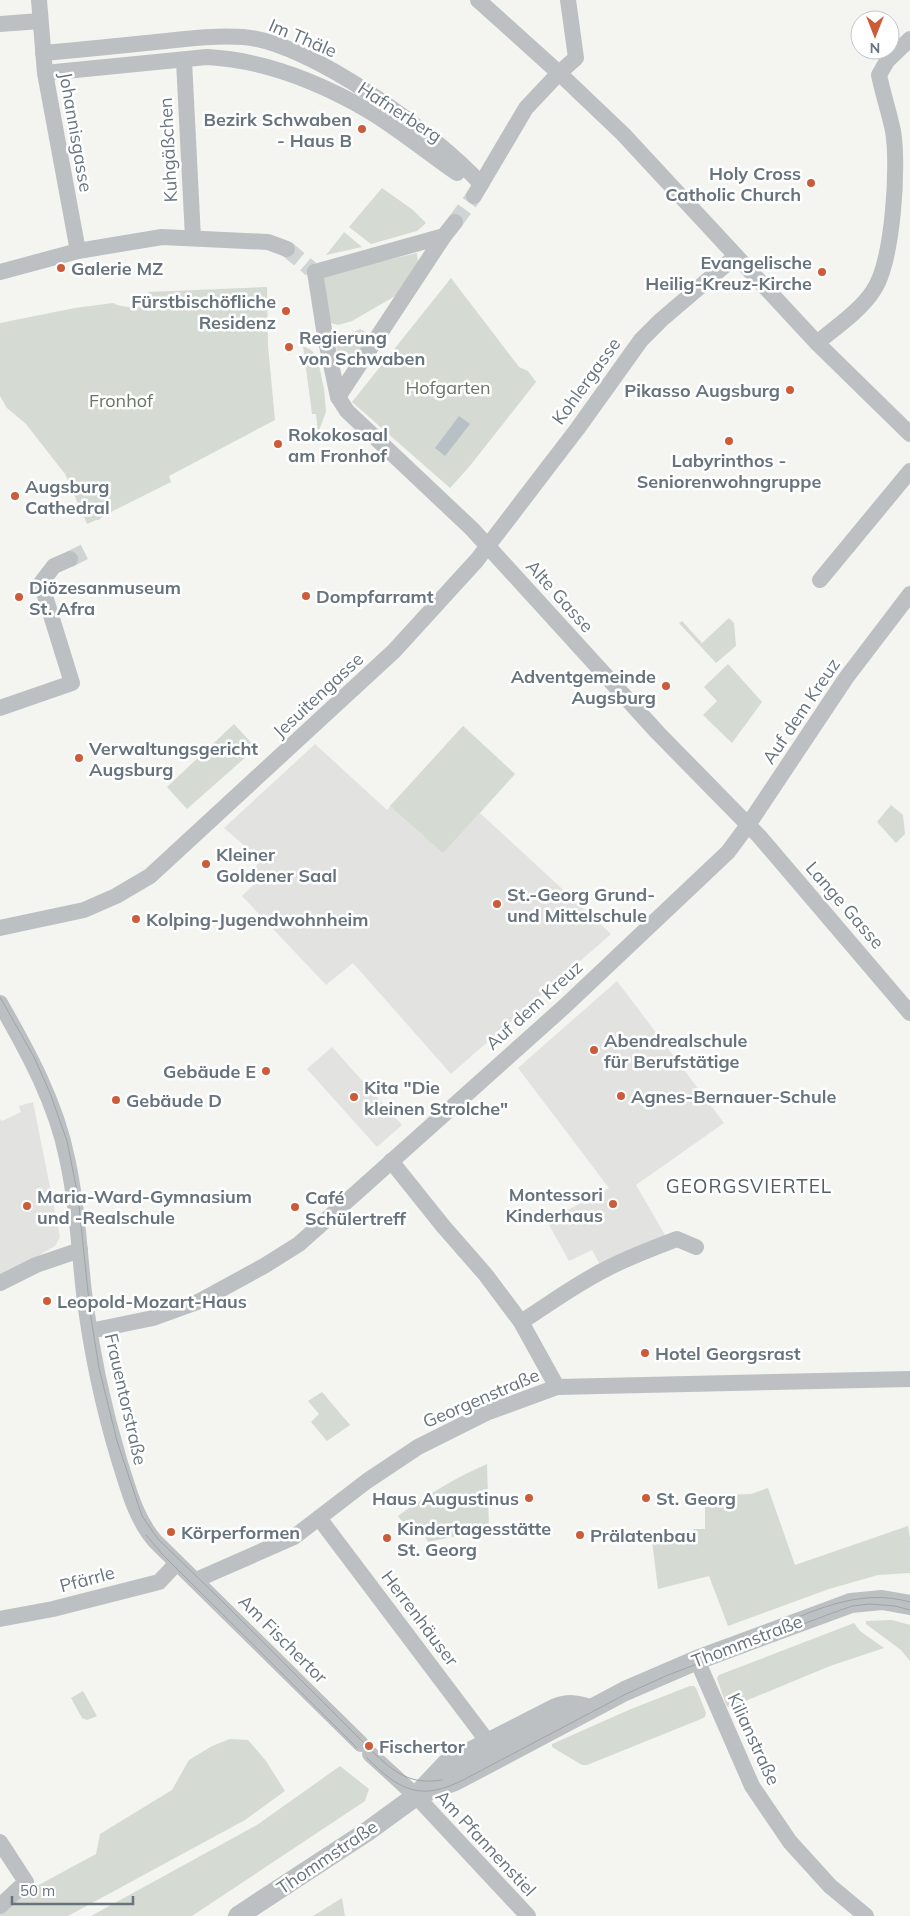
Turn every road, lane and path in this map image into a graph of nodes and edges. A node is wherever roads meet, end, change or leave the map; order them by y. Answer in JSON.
{"nodes":[{"id":1,"x":39,"y":0,"type":"edge"},
{"id":2,"x":478,"y":0,"type":"edge"},
{"id":3,"x":568,"y":0,"type":"edge"},
{"id":4,"x":40,"y":21,"type":"junction"},
{"id":5,"x":0,"y":24,"type":"edge"},
{"id":6,"x":910,"y":39,"type":"edge"},
{"id":7,"x":43,"y":53,"type":"junction"},
{"id":8,"x":184,"y":61,"type":"junction"},
{"id":9,"x":45,"y":73,"type":"junction"},
{"id":10,"x":559,"y":73,"type":"junction"},
{"id":11,"x":478,"y":190,"type":"junction"},
{"id":12,"x":455,"y":222,"type":"tunnel mouth"},
{"id":13,"x":444,"y":236,"type":"junction"},
{"id":14,"x":193,"y":238,"type":"junction"},
{"id":15,"x":287,"y":249,"type":"tunnel mouth"},
{"id":16,"x":78,"y":251,"type":"junction"},
{"id":17,"x":736,"y":256,"type":"junction"},
{"id":18,"x":0,"y":272,"type":"edge"},
{"id":19,"x":817,"y":343,"type":"junction"},
{"id":20,"x":338,"y":397,"type":"junction"},
{"id":21,"x":910,"y":434,"type":"edge"},
{"id":22,"x":910,"y":472,"type":"edge"},
{"id":23,"x":487,"y":546,"type":"junction"},
{"id":24,"x":70,"y":559,"type":"tunnel mouth"},
{"id":25,"x":820,"y":580,"type":"dead end"},
{"id":26,"x":910,"y":594,"type":"edge"},
{"id":27,"x":0,"y":708,"type":"edge"},
{"id":28,"x":748,"y":825,"type":"junction"},
{"id":29,"x":0,"y":928,"type":"edge"},
{"id":30,"x":0,"y":1003,"type":"edge"},
{"id":31,"x":910,"y":1012,"type":"edge"},
{"id":32,"x":391,"y":1161,"type":"junction"},
{"id":33,"x":696,"y":1247,"type":"dead end"},
{"id":34,"x":80,"y":1250,"type":"junction"},
{"id":35,"x":0,"y":1283,"type":"edge"},
{"id":36,"x":521,"y":1322,"type":"junction"},
{"id":37,"x":90,"y":1331,"type":"junction"},
{"id":38,"x":910,"y":1379,"type":"edge"},
{"id":39,"x":557,"y":1387,"type":"junction"},
{"id":40,"x":319,"y":1518,"type":"junction"},
{"id":41,"x":177,"y":1563,"type":"junction"},
{"id":42,"x":196,"y":1580,"type":"junction"},
{"id":43,"x":910,"y":1605,"type":"edge"},
{"id":44,"x":0,"y":1619,"type":"edge"},
{"id":45,"x":698,"y":1660,"type":"junction"},
{"id":46,"x":590,"y":1709,"type":"junction"},
{"id":47,"x":488,"y":1742,"type":"junction"},
{"id":48,"x":416,"y":1796,"type":"junction"},
{"id":49,"x":0,"y":1842,"type":"edge"},
{"id":50,"x":24,"y":1880,"type":"junction"},
{"id":51,"x":0,"y":1892,"type":"edge"},
{"id":52,"x":0,"y":1906,"type":"edge"},
{"id":53,"x":238,"y":1916,"type":"edge"},
{"id":54,"x":528,"y":1916,"type":"edge"},
{"id":55,"x":866,"y":1916,"type":"edge"}],
"edges":[{"from":1,"to":4,"type":"street","name":"Johannisgasse"},
{"from":2,"to":10,"type":"street"},
{"from":3,"to":10,"type":"street"},
{"from":4,"to":5,"type":"street"},
{"from":4,"to":7,"type":"street","name":"Johannisgasse"},
{"from":6,"to":19,"type":"street"},
{"from":7,"to":9,"type":"street","name":"Johannisgasse"},
{"from":7,"to":11,"type":"street","name":"Im Thäle"},
{"from":8,"to":9,"type":"street","name":"Hafnerberg"},
{"from":8,"to":11,"type":"street","name":"Hafnerberg"},
{"from":8,"to":14,"type":"street","name":"Kuhgäßchen"},
{"from":9,"to":16,"type":"street","name":"Johannisgasse"},
{"from":10,"to":11,"type":"street"},
{"from":10,"to":17,"type":"street"},
{"from":12,"to":13,"type":"street"},
{"from":13,"to":20,"type":"street"},
{"from":13,"to":20,"type":"street"},
{"from":14,"to":15,"type":"street"},
{"from":14,"to":16,"type":"street"},
{"from":16,"to":18,"type":"street"},
{"from":17,"to":19,"type":"street"},
{"from":17,"to":23,"type":"street","name":"Kohlergasse"},
{"from":19,"to":21,"type":"street"},
{"from":20,"to":23,"type":"street","name":"Alte Gasse"},
{"from":22,"to":25,"type":"street"},
{"from":23,"to":28,"type":"street","name":"Alte Gasse"},
{"from":23,"to":29,"type":"street","name":"Jesuitengasse"},
{"from":24,"to":27,"type":"street"},
{"from":26,"to":28,"type":"street","name":"Auf dem Kreuz"},
{"from":28,"to":31,"type":"street","name":"Lange Gasse"},
{"from":28,"to":32,"type":"street","name":"Auf dem Kreuz"},
{"from":30,"to":34,"type":"street","name":"Frauentorstraße"},
{"from":32,"to":36,"type":"street"},
{"from":32,"to":37,"type":"street","name":"Auf dem Kreuz"},
{"from":33,"to":36,"type":"street"},
{"from":34,"to":35,"type":"street"},
{"from":34,"to":37,"type":"street","name":"Frauentorstraße"},
{"from":36,"to":39,"type":"street"},
{"from":37,"to":41,"type":"street","name":"Frauentorstraße"},
{"from":38,"to":39,"type":"street","name":"Georgenstraße"},
{"from":39,"to":40,"type":"street","name":"Georgenstraße"},
{"from":40,"to":42,"type":"street","name":"Georgenstraße"},
{"from":40,"to":47,"type":"street","name":"Herrenhäuser"},
{"from":41,"to":42,"type":"street","name":"Am Fischertor"},
{"from":41,"to":44,"type":"street","name":"Pfärrle"},
{"from":42,"to":48,"type":"street","name":"Am Fischertor"},
{"from":43,"to":45,"type":"street","name":"Thommstraße"},
{"from":45,"to":46,"type":"street","name":"Thommstraße"},
{"from":45,"to":55,"type":"street","name":"Kilianstraße"},
{"from":46,"to":47,"type":"street","name":"Thommstraße"},
{"from":46,"to":48,"type":"street","name":"Thommstraße"},
{"from":47,"to":48,"type":"street","name":"Thommstraße"},
{"from":48,"to":53,"type":"street","name":"Thommstraße"},
{"from":48,"to":54,"type":"street","name":"Am Pfannenstiel"},
{"from":49,"to":50,"type":"street"},
{"from":50,"to":51,"type":"street"},
{"from":50,"to":52,"type":"street"}]}
